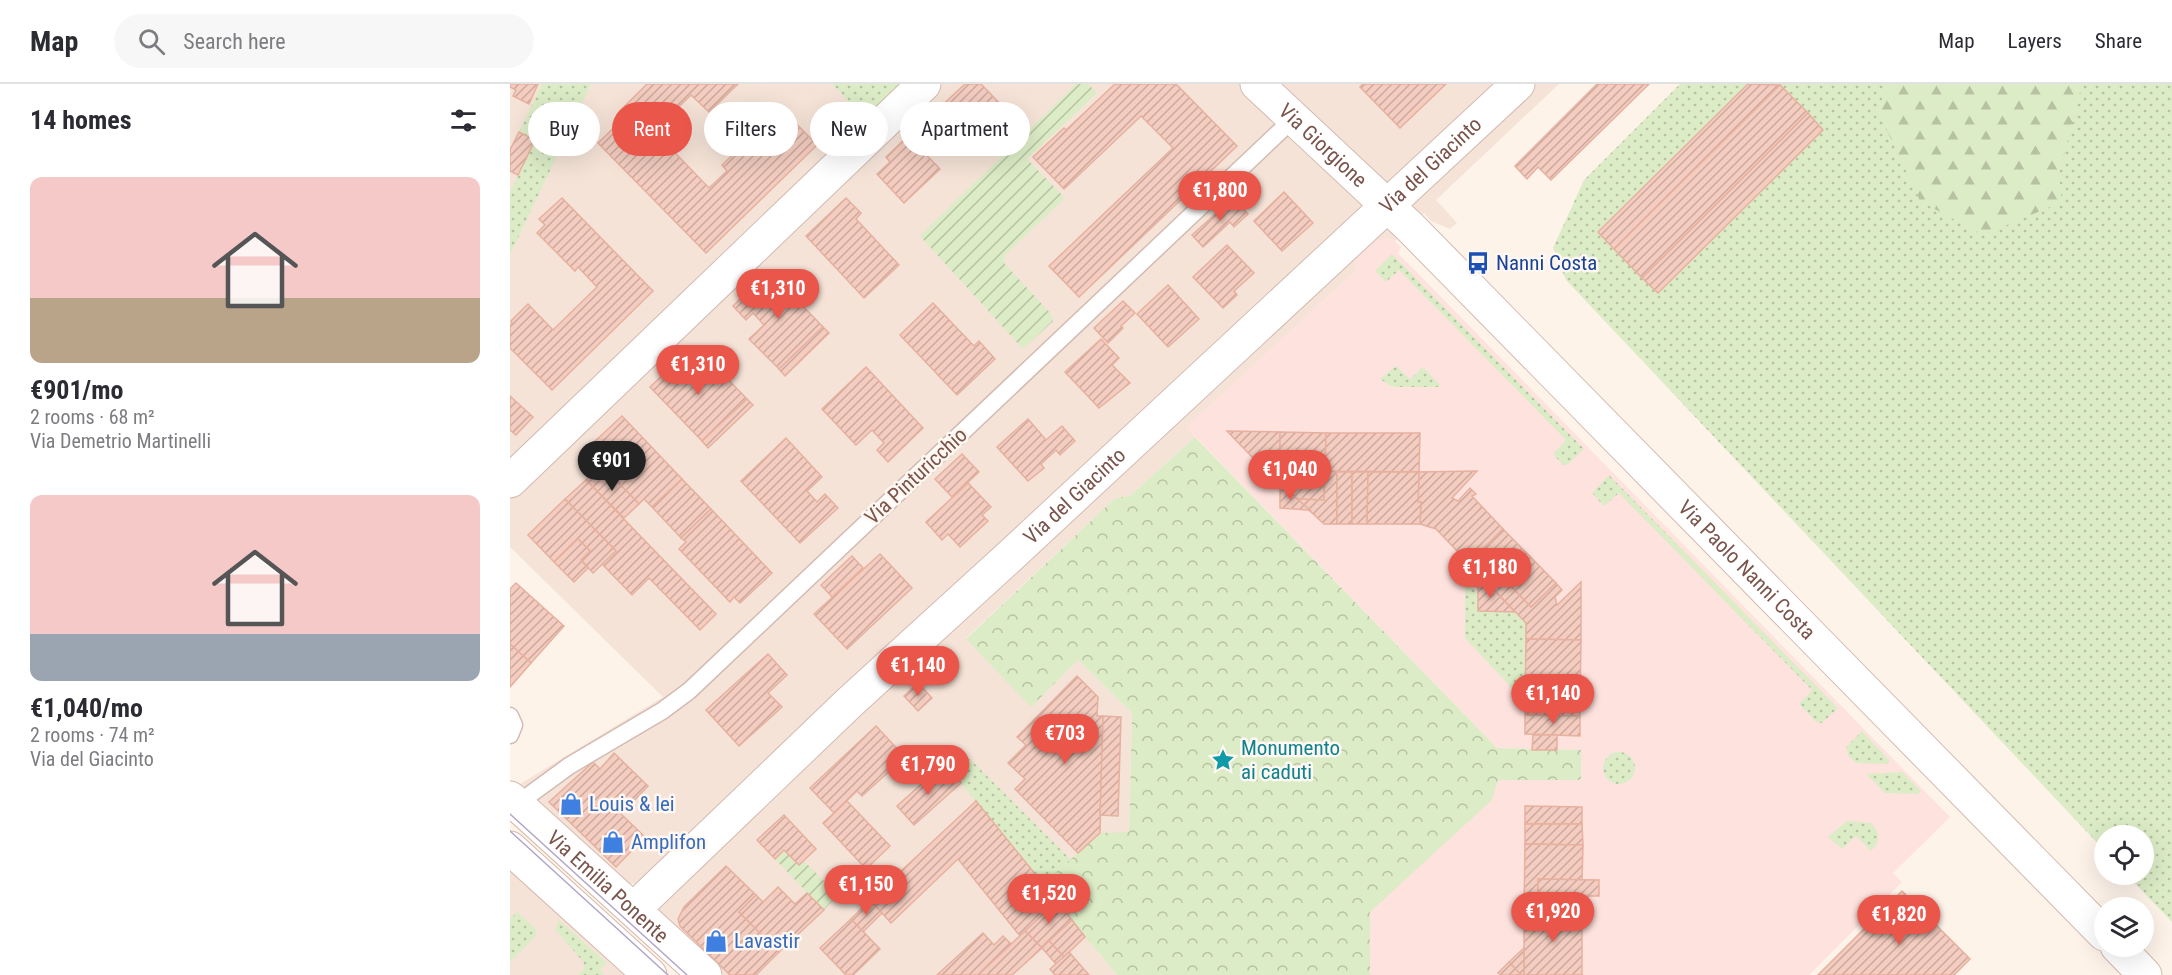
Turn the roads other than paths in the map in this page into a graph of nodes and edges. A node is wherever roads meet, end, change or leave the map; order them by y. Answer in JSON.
{"nodes":[{"id":1,"x":924,"y":84,"type":"edge"},
{"id":2,"x":1257,"y":84,"type":"edge"},
{"id":3,"x":1518,"y":84,"type":"edge"},
{"id":4,"x":1293,"y":119,"type":"junction"},
{"id":5,"x":1388,"y":206,"type":"junction"},
{"id":6,"x":510,"y":481,"type":"edge"},
{"id":7,"x":510,"y":716,"type":"edge"},
{"id":8,"x":510,"y":735,"type":"edge"},
{"id":9,"x":514,"y":801,"type":"edge"},
{"id":10,"x":510,"y":848,"type":"edge"},
{"id":11,"x":634,"y":909,"type":"junction"},
{"id":12,"x":2094,"y":924,"type":"edge"},
{"id":13,"x":2128,"y":957,"type":"edge"},
{"id":14,"x":650,"y":975,"type":"edge"},
{"id":15,"x":705,"y":975,"type":"edge"},
{"id":16,"x":2145,"y":975,"type":"edge"}],
"edges":[{"from":1,"to":6,"type":"street"},
{"from":2,"to":4,"type":"street","name":"Via Giorgione"},
{"from":3,"to":5,"type":"street","name":"Via del Giacinto"},
{"from":4,"to":5,"type":"street","name":"Via Giorgione"},
{"from":4,"to":9,"type":"lane","name":"Via Pinturicchio"},
{"from":5,"to":11,"type":"street","name":"Via del Giacinto"},
{"from":5,"to":12,"type":"street","name":"Via Paolo Nanni Costa"},
{"from":7,"to":8,"type":"lane"},
{"from":9,"to":11,"type":"street","name":"Via Emilia Ponente"},
{"from":10,"to":14,"type":"street","name":"Via Emilia Ponente"},
{"from":11,"to":15,"type":"street","name":"Via Emilia Ponente"},
{"from":13,"to":16,"type":"street"}]}
